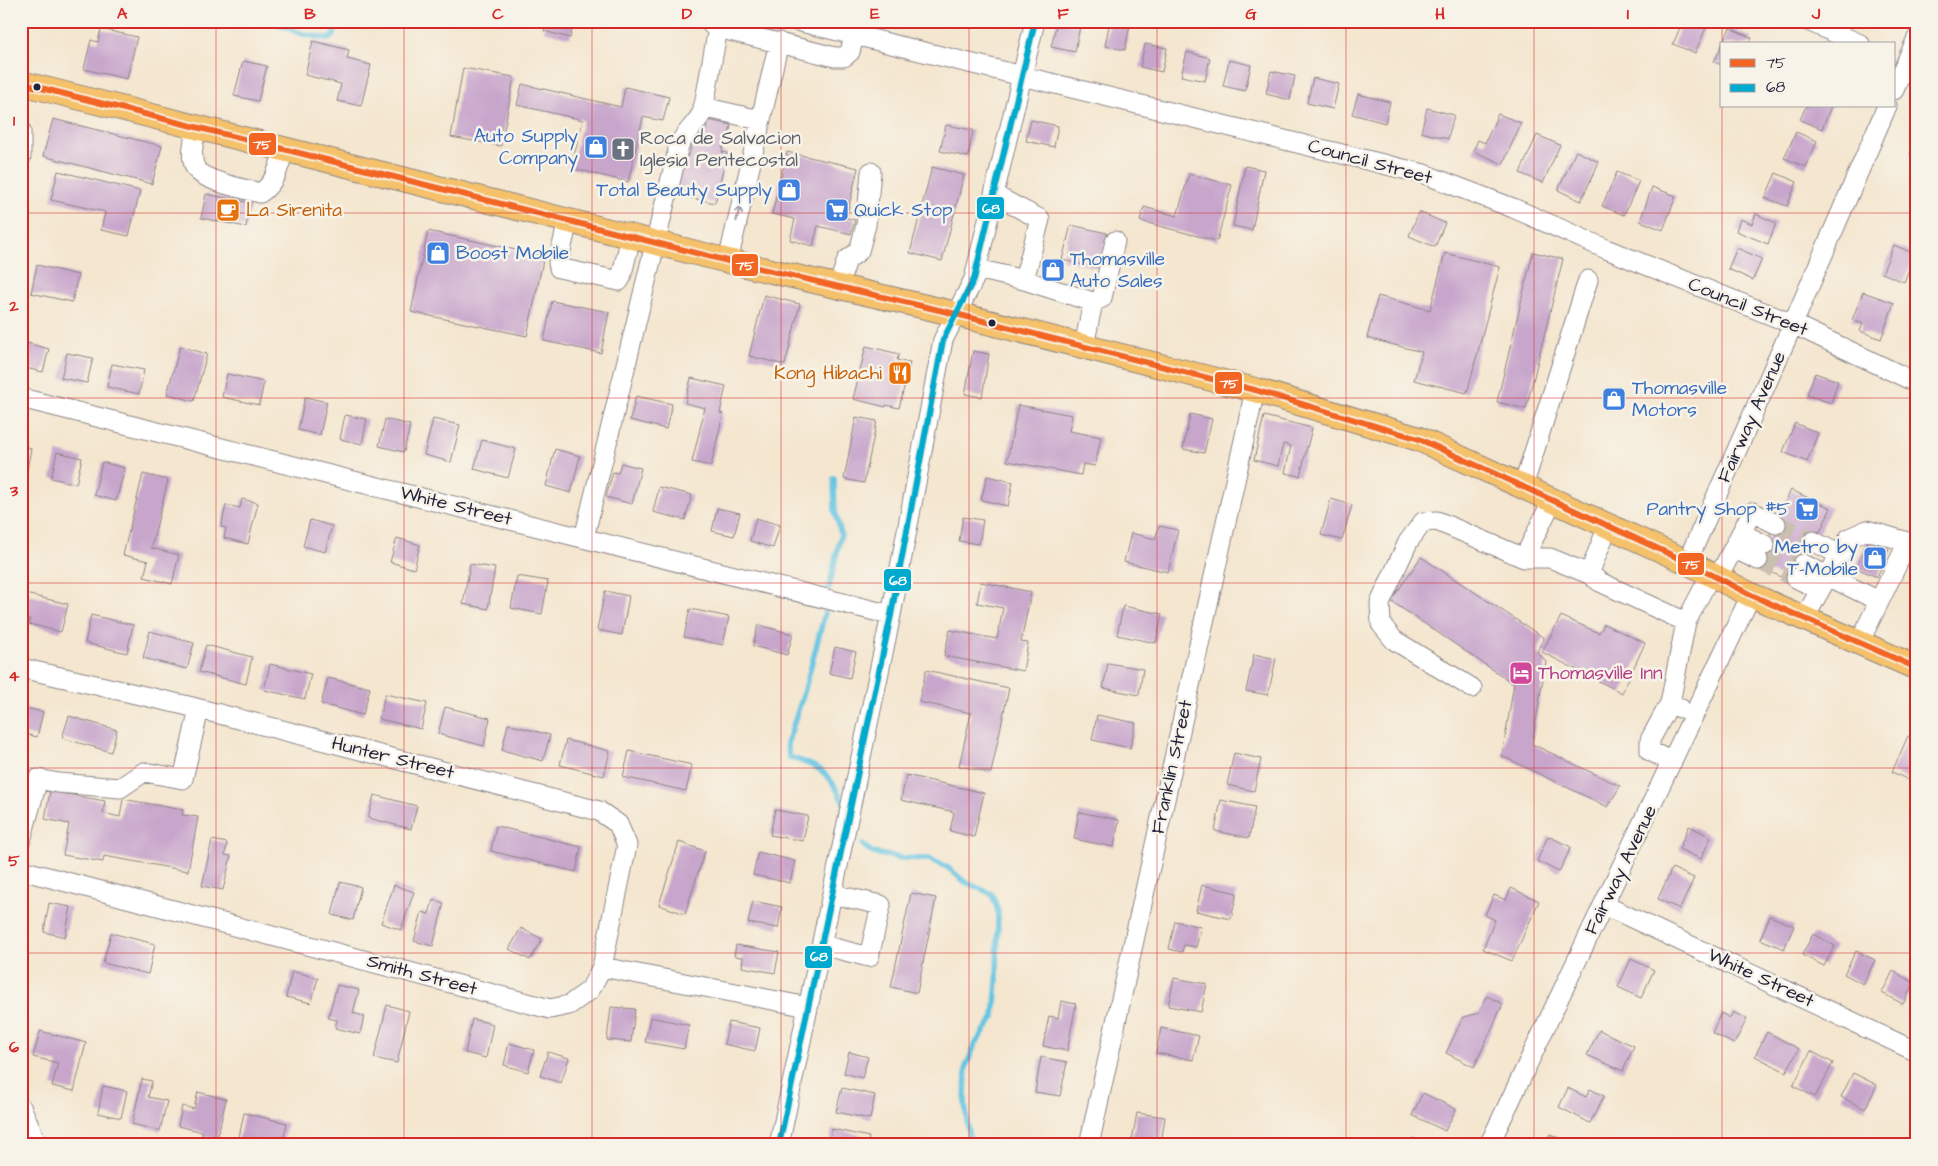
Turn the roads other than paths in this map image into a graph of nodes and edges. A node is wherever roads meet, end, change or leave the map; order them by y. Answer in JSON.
{"nodes":[{"id":1,"x":797,"y":21,"type":"edge"},
{"id":2,"x":1035,"y":21,"type":"edge"},
{"id":3,"x":1808,"y":21,"type":"edge"},
{"id":4,"x":714,"y":25,"type":"edge"},
{"id":5,"x":854,"y":36,"type":"junction"},
{"id":6,"x":1917,"y":38,"type":"edge"},
{"id":7,"x":779,"y":42,"type":"junction"},
{"id":8,"x":1855,"y":42,"type":"edge"},
{"id":9,"x":1906,"y":64,"type":"edge"},
{"id":10,"x":1022,"y":76,"type":"junction"},
{"id":11,"x":21,"y":83,"type":"edge"},
{"id":12,"x":1896,"y":86,"type":"edge"},
{"id":13,"x":703,"y":107,"type":"junction"},
{"id":14,"x":1886,"y":108,"type":"edge"},
{"id":15,"x":760,"y":120,"type":"junction"},
{"id":16,"x":196,"y":127,"type":"junction"},
{"id":17,"x":21,"y":131,"type":"edge"},
{"id":18,"x":284,"y":149,"type":"junction"},
{"id":19,"x":21,"y":157,"type":"edge"},
{"id":20,"x":871,"y":172,"type":"dead end"},
{"id":21,"x":994,"y":194,"type":"junction"},
{"id":22,"x":568,"y":221,"type":"junction"},
{"id":23,"x":630,"y":237,"type":"junction"},
{"id":24,"x":1115,"y":241,"type":"dead end"},
{"id":25,"x":656,"y":243,"type":"junction"},
{"id":26,"x":728,"y":261,"type":"junction"},
{"id":27,"x":977,"y":268,"type":"junction"},
{"id":28,"x":1024,"y":280,"type":"junction"},
{"id":29,"x":1588,"y":280,"type":"dead end"},
{"id":30,"x":838,"y":287,"type":"junction"},
{"id":31,"x":1093,"y":302,"type":"junction"},
{"id":32,"x":956,"y":314,"type":"junction"},
{"id":33,"x":1793,"y":324,"type":"junction"},
{"id":34,"x":1084,"y":346,"type":"junction"},
{"id":35,"x":1917,"y":383,"type":"edge"},
{"id":36,"x":1256,"y":390,"type":"junction"},
{"id":37,"x":21,"y":398,"type":"edge"},
{"id":38,"x":1523,"y":487,"type":"junction"},
{"id":39,"x":1552,"y":501,"type":"junction"},
{"id":40,"x":1776,"y":524,"type":"tunnel mouth"},
{"id":41,"x":1608,"y":526,"type":"junction"},
{"id":42,"x":584,"y":538,"type":"junction"},
{"id":43,"x":1737,"y":541,"type":"junction"},
{"id":44,"x":1813,"y":541,"type":"tunnel mouth"},
{"id":45,"x":1762,"y":553,"type":"tunnel mouth"},
{"id":46,"x":1840,"y":555,"type":"junction"},
{"id":47,"x":1524,"y":558,"type":"junction"},
{"id":48,"x":1687,"y":562,"type":"junction"},
{"id":49,"x":1800,"y":571,"type":"tunnel mouth"},
{"id":50,"x":1589,"y":574,"type":"junction"},
{"id":51,"x":1715,"y":576,"type":"junction"},
{"id":52,"x":1824,"y":583,"type":"junction"},
{"id":53,"x":1751,"y":595,"type":"junction"},
{"id":54,"x":1880,"y":601,"type":"junction"},
{"id":55,"x":891,"y":615,"type":"junction"},
{"id":56,"x":1804,"y":619,"type":"junction"},
{"id":57,"x":1686,"y":622,"type":"junction"},
{"id":58,"x":1859,"y":643,"type":"junction"},
{"id":59,"x":21,"y":668,"type":"edge"},
{"id":60,"x":1917,"y":668,"type":"edge"},
{"id":61,"x":1472,"y":688,"type":"dead end"},
{"id":62,"x":1670,"y":703,"type":"junction"},
{"id":63,"x":199,"y":708,"type":"junction"},
{"id":64,"x":1694,"y":715,"type":"junction"},
{"id":65,"x":1672,"y":762,"type":"junction"},
{"id":66,"x":21,"y":840,"type":"edge"},
{"id":67,"x":21,"y":870,"type":"edge"},
{"id":68,"x":832,"y":894,"type":"junction"},
{"id":69,"x":1604,"y":905,"type":"junction"},
{"id":70,"x":822,"y":945,"type":"junction"},
{"id":71,"x":602,"y":966,"type":"junction"},
{"id":72,"x":808,"y":1007,"type":"junction"},
{"id":73,"x":1917,"y":1052,"type":"edge"},
{"id":74,"x":21,"y":1107,"type":"edge"},
{"id":75,"x":40,"y":1144,"type":"edge"},
{"id":76,"x":779,"y":1145,"type":"edge"},
{"id":77,"x":1089,"y":1145,"type":"edge"},
{"id":78,"x":1489,"y":1145,"type":"edge"}],
"edges":[{"from":1,"to":5,"type":"street","name":"Council Street"},
{"from":2,"to":10,"type":"street"},
{"from":3,"to":8,"type":"street"},
{"from":4,"to":7,"type":"street"},
{"from":4,"to":13,"type":"street"},
{"from":5,"to":7,"type":"street"},
{"from":5,"to":10,"type":"street","name":"Council Street"},
{"from":6,"to":9,"type":"street"},
{"from":7,"to":15,"type":"street"},
{"from":9,"to":12,"type":"street"},
{"from":10,"to":21,"type":"street"},
{"from":10,"to":33,"type":"street","name":"Council Street"},
{"from":11,"to":16,"type":"main road"},
{"from":13,"to":15,"type":"street"},
{"from":13,"to":25,"type":"street"},
{"from":14,"to":33,"type":"street","name":"Fairway Avenue"},
{"from":26,"to":15,"type":"street","one_way":true},
{"from":16,"to":18,"type":"main road"},
{"from":16,"to":18,"type":"street"},
{"from":17,"to":19,"type":"street"},
{"from":18,"to":22,"type":"main road"},
{"from":20,"to":30,"type":"street"},
{"from":21,"to":27,"type":"street"},
{"from":21,"to":28,"type":"street"},
{"from":22,"to":23,"type":"main road"},
{"from":22,"to":23,"type":"street"},
{"from":23,"to":25,"type":"main road"},
{"from":24,"to":31,"type":"street"},
{"from":25,"to":26,"type":"main road"},
{"from":25,"to":42,"type":"street"},
{"from":26,"to":30,"type":"main road"},
{"from":27,"to":28,"type":"street"},
{"from":27,"to":32,"type":"street"},
{"from":28,"to":31,"type":"street"},
{"from":29,"to":38,"type":"street"},
{"from":30,"to":32,"type":"main road"},
{"from":31,"to":34,"type":"street"},
{"from":32,"to":34,"type":"main road"},
{"from":32,"to":55,"type":"street"},
{"from":33,"to":35,"type":"street","name":"Council Street"},
{"from":33,"to":48,"type":"street","name":"Fairway Avenue"},
{"from":34,"to":36,"type":"main road"},
{"from":36,"to":38,"type":"main road"},
{"from":36,"to":77,"type":"street","name":"Franklin Street"},
{"from":37,"to":42,"type":"street","name":"White Street"},
{"from":38,"to":39,"type":"main road"},
{"from":39,"to":41,"type":"main road"},
{"from":39,"to":47,"type":"street"},
{"from":40,"to":43,"type":"street"},
{"from":41,"to":48,"type":"main road"},
{"from":41,"to":50,"type":"street"},
{"from":42,"to":55,"type":"street","name":"White Street"},
{"from":43,"to":45,"type":"street"},
{"from":43,"to":51,"type":"street"},
{"from":44,"to":46,"type":"street"},
{"from":46,"to":52,"type":"street"},
{"from":46,"to":54,"type":"street"},
{"from":47,"to":50,"type":"street"},
{"from":47,"to":61,"type":"street"},
{"from":48,"to":51,"type":"main road"},
{"from":49,"to":52,"type":"street"},
{"from":50,"to":57,"type":"street"},
{"from":51,"to":53,"type":"main road"},
{"from":51,"to":57,"type":"street"},
{"from":52,"to":54,"type":"street"},
{"from":52,"to":56,"type":"street"},
{"from":53,"to":56,"type":"main road"},
{"from":53,"to":64,"type":"street","name":"Fairway Avenue"},
{"from":54,"to":58,"type":"street"},
{"from":55,"to":68,"type":"street"},
{"from":56,"to":58,"type":"main road"},
{"from":57,"to":62,"type":"street"},
{"from":58,"to":60,"type":"main road"},
{"from":59,"to":63,"type":"street","name":"Hunter Street"},
{"from":62,"to":64,"type":"street"},
{"from":62,"to":65,"type":"street"},
{"from":63,"to":66,"type":"street"},
{"from":63,"to":71,"type":"street","name":"Hunter Street"},
{"from":64,"to":65,"type":"street","name":"Fairway Avenue"},
{"from":65,"to":69,"type":"street","name":"Fairway Avenue"},
{"from":67,"to":71,"type":"street","name":"Smith Street"},
{"from":68,"to":70,"type":"street"},
{"from":68,"to":70,"type":"street"},
{"from":69,"to":73,"type":"street","name":"White Street"},
{"from":69,"to":78,"type":"street","name":"Fairway Avenue"},
{"from":70,"to":72,"type":"street"},
{"from":71,"to":72,"type":"street"},
{"from":72,"to":76,"type":"street"},
{"from":74,"to":75,"type":"street"}]}
